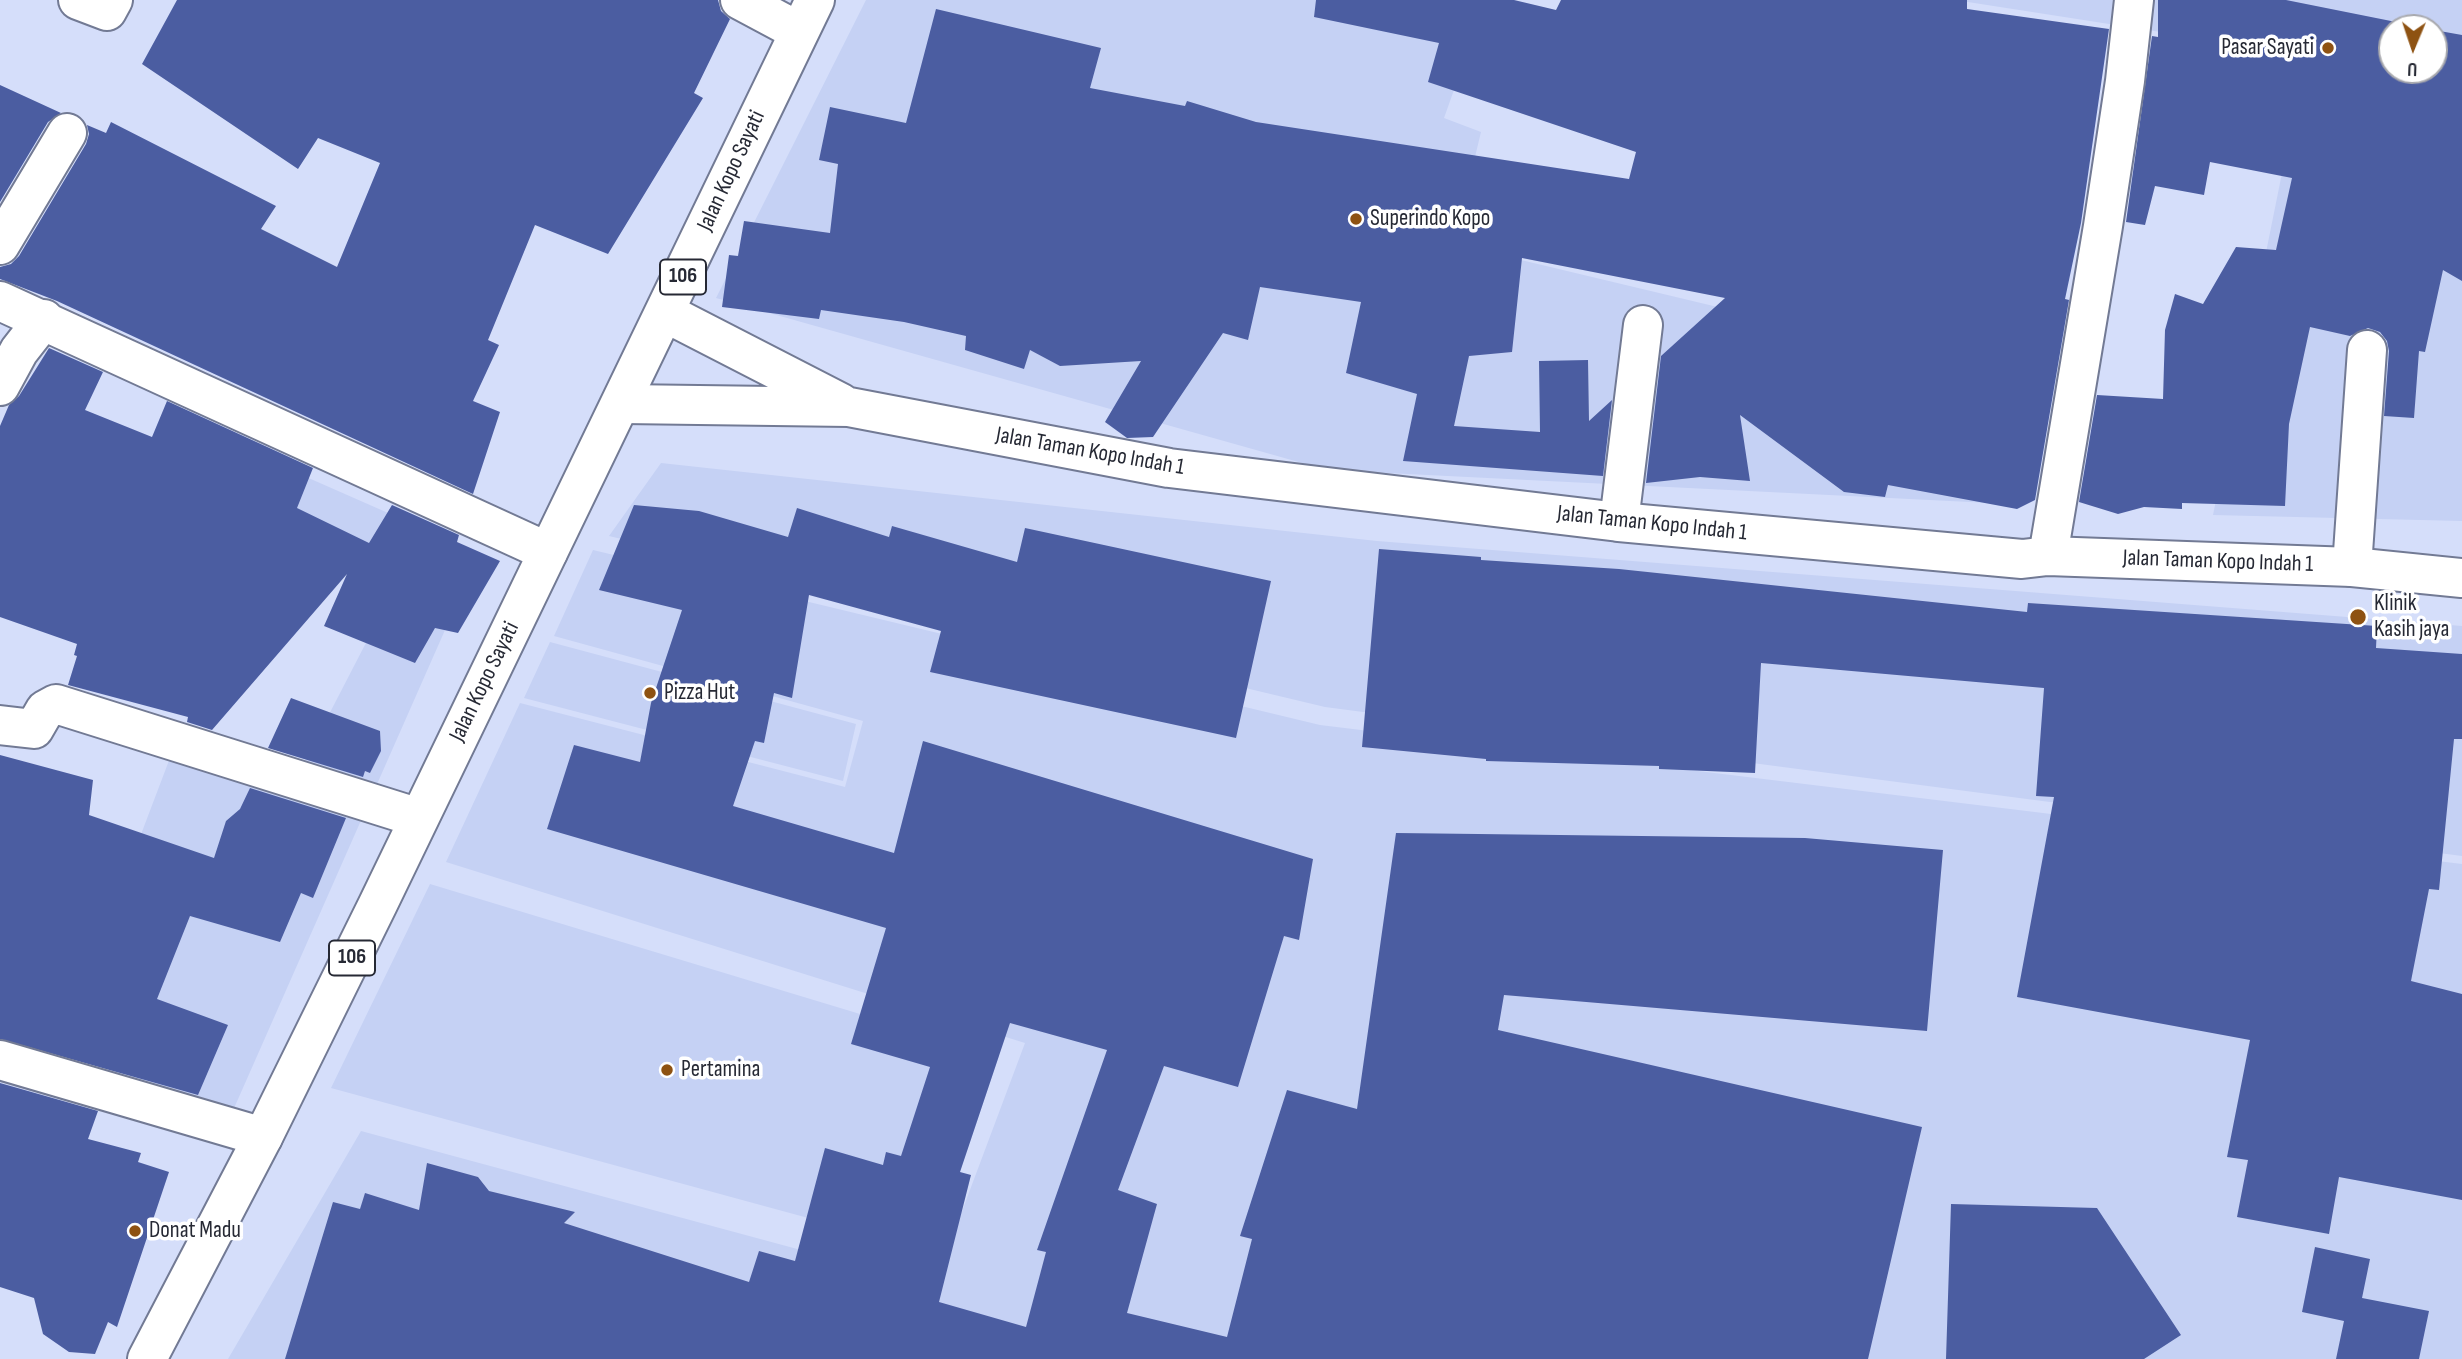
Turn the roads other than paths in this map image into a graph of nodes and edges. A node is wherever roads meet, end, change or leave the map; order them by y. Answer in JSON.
{"nodes":[{"id":1,"x":78,"y":0,"type":"edge"},
{"id":2,"x":113,"y":0,"type":"edge"},
{"id":3,"x":740,"y":0,"type":"edge"},
{"id":4,"x":2134,"y":0,"type":"edge"},
{"id":5,"x":806,"y":16,"type":"edge"},
{"id":6,"x":67,"y":133,"type":"dead end"},
{"id":7,"x":0,"y":245,"type":"edge"},
{"id":8,"x":0,"y":301,"type":"edge"},
{"id":9,"x":666,"y":313,"type":"junction"},
{"id":10,"x":44,"y":319,"type":"junction"},
{"id":11,"x":1643,"y":325,"type":"dead end"},
{"id":12,"x":2367,"y":351,"type":"dead end"},
{"id":13,"x":0,"y":386,"type":"edge"},
{"id":14,"x":622,"y":404,"type":"junction"},
{"id":15,"x":849,"y":407,"type":"junction"},
{"id":16,"x":1619,"y":522,"type":"junction"},
{"id":17,"x":548,"y":552,"type":"junction"},
{"id":18,"x":2048,"y":556,"type":"junction"},
{"id":19,"x":2352,"y":567,"type":"junction"},
{"id":20,"x":2462,"y":578,"type":"edge"},
{"id":21,"x":0,"y":725,"type":"edge"},
{"id":22,"x":419,"y":818,"type":"junction"},
{"id":23,"x":0,"y":1060,"type":"edge"},
{"id":24,"x":263,"y":1137,"type":"junction"},
{"id":25,"x":146,"y":1359,"type":"edge"}],
"edges":[{"from":1,"to":2,"type":"main road"},
{"from":3,"to":5,"type":"main road"},
{"from":4,"to":18,"type":"main road"},
{"from":5,"to":9,"type":"main road","name":"Jalan Kopo Sayati","number":"106"},
{"from":6,"to":7,"type":"main road"},
{"from":8,"to":10,"type":"main road"},
{"from":9,"to":14,"type":"main road","name":"Jalan Kopo Sayati","number":"106"},
{"from":9,"to":15,"type":"main road","name":"Jalan Taman Kopo Indah 1"},
{"from":10,"to":13,"type":"main road"},
{"from":10,"to":17,"type":"main road"},
{"from":11,"to":16,"type":"main road"},
{"from":12,"to":19,"type":"main road"},
{"from":14,"to":15,"type":"main road","name":"Jalan Taman Kopo Indah 1"},
{"from":14,"to":17,"type":"main road","name":"Jalan Kopo Sayati","number":"106"},
{"from":15,"to":16,"type":"main road","name":"Jalan Taman Kopo Indah 1"},
{"from":16,"to":18,"type":"main road","name":"Jalan Taman Kopo Indah 1"},
{"from":17,"to":22,"type":"main road","name":"Jalan Kopo Sayati","number":"106"},
{"from":18,"to":19,"type":"main road","name":"Jalan Taman Kopo Indah 1"},
{"from":19,"to":20,"type":"main road","name":"Jalan Taman Kopo Indah 1"},
{"from":21,"to":22,"type":"main road"},
{"from":22,"to":24,"type":"main road","name":"Jalan Kopo Sayati","number":"106"},
{"from":23,"to":24,"type":"main road"},
{"from":24,"to":25,"type":"main road","name":"Jalan Kopo Sayati","number":"106"}]}
